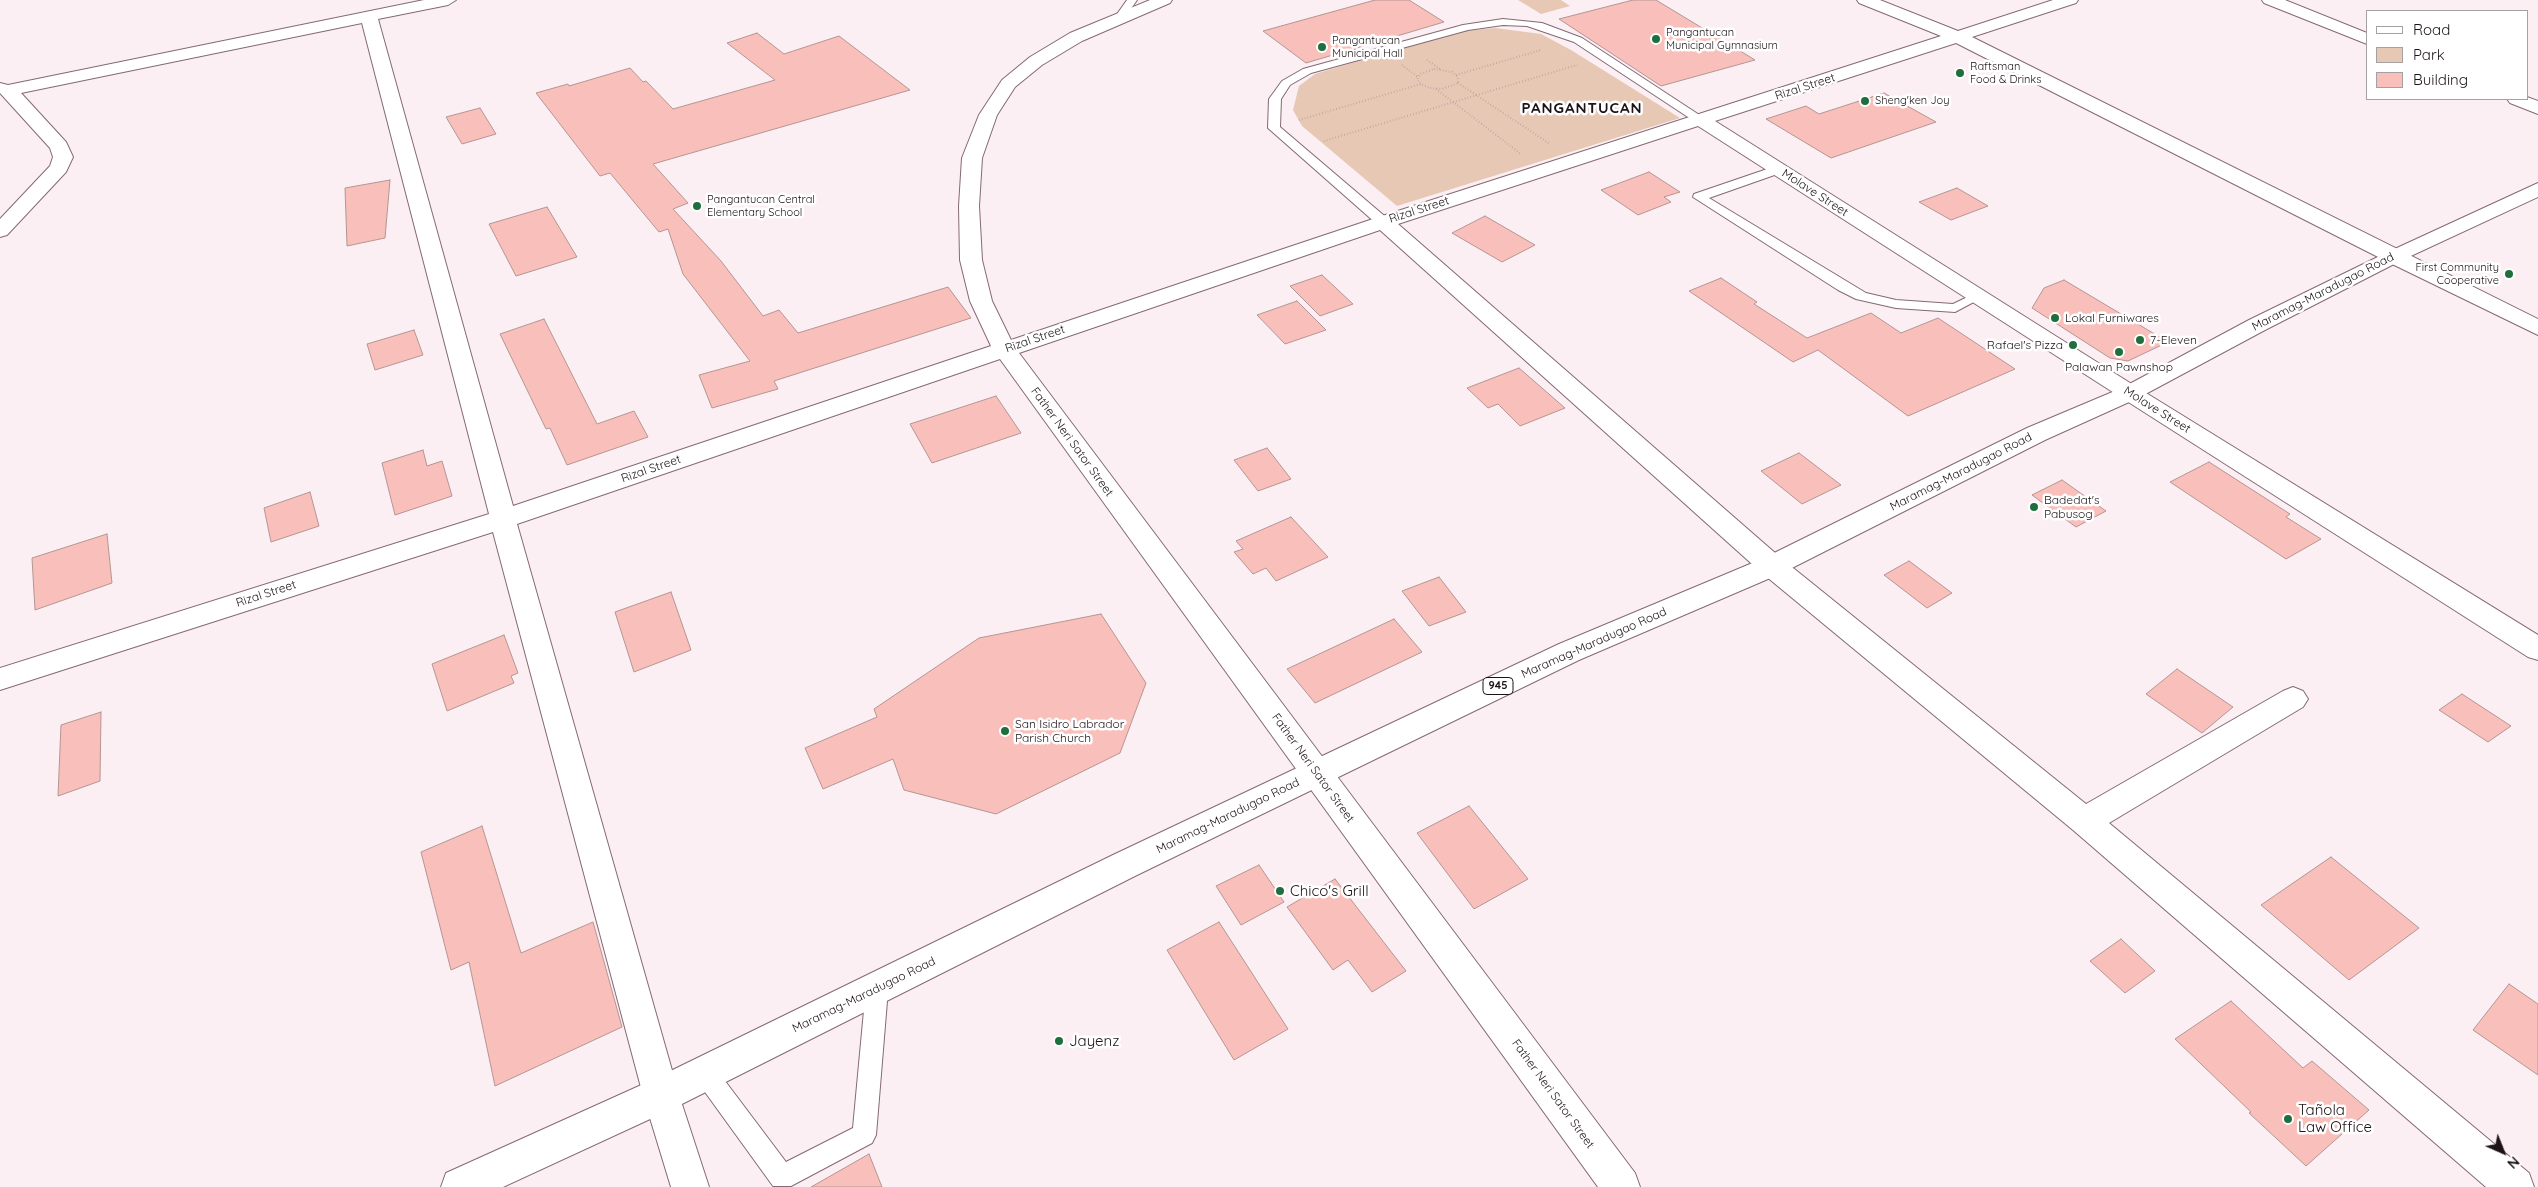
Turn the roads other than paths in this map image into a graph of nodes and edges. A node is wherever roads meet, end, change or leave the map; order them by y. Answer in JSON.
{"nodes":[{"id":1,"x":448,"y":0,"type":"edge"},
{"id":2,"x":1132,"y":0,"type":"edge"},
{"id":3,"x":1164,"y":0,"type":"edge"},
{"id":4,"x":1865,"y":0,"type":"edge"},
{"id":5,"x":2070,"y":0,"type":"edge"},
{"id":6,"x":2270,"y":0,"type":"edge"},
{"id":7,"x":369,"y":16,"type":"junction"},
{"id":8,"x":1120,"y":17,"type":"junction"},
{"id":9,"x":1958,"y":37,"type":"junction"},
{"id":10,"x":2366,"y":39,"type":"edge"},
{"id":11,"x":4,"y":89,"type":"edge"},
{"id":12,"x":2518,"y":100,"type":"edge"},
{"id":13,"x":2538,"y":108,"type":"edge"},
{"id":14,"x":1701,"y":120,"type":"junction"},
{"id":15,"x":1779,"y":170,"type":"junction"},
{"id":16,"x":2538,"y":189,"type":"edge"},
{"id":17,"x":1383,"y":222,"type":"junction"},
{"id":18,"x":0,"y":231,"type":"edge"},
{"id":19,"x":2393,"y":257,"type":"junction"},
{"id":20,"x":1978,"y":296,"type":"junction"},
{"id":21,"x":2538,"y":328,"type":"edge"},
{"id":22,"x":1004,"y":349,"type":"junction"},
{"id":23,"x":2130,"y":393,"type":"junction"},
{"id":24,"x":503,"y":519,"type":"junction"},
{"id":25,"x":1772,"y":566,"type":"junction"},
{"id":26,"x":2538,"y":649,"type":"edge"},
{"id":27,"x":0,"y":679,"type":"edge"},
{"id":28,"x":2293,"y":699,"type":"dead end"},
{"id":29,"x":1317,"y":774,"type":"junction"},
{"id":30,"x":2084,"y":821,"type":"junction"},
{"id":31,"x":877,"y":989,"type":"junction"},
{"id":32,"x":705,"y":1073,"type":"junction"},
{"id":33,"x":661,"y":1096,"type":"junction"},
{"id":34,"x":460,"y":1187,"type":"edge"},
{"id":35,"x":690,"y":1187,"type":"edge"},
{"id":36,"x":1621,"y":1187,"type":"edge"},
{"id":37,"x":2515,"y":1187,"type":"edge"}],
"edges":[{"from":1,"to":7,"type":"street"},
{"from":2,"to":8,"type":"lane"},
{"from":3,"to":8,"type":"street","name":"Father Neri Sator Street"},
{"from":4,"to":9,"type":"street"},
{"from":5,"to":9,"type":"street","name":"Rizal Street"},
{"from":6,"to":10,"type":"street"},
{"from":7,"to":11,"type":"street"},
{"from":7,"to":24,"type":"street"},
{"from":8,"to":22,"type":"street","name":"Father Neri Sator Street"},
{"from":9,"to":14,"type":"street","name":"Rizal Street"},
{"from":9,"to":19,"type":"street"},
{"from":11,"to":18,"type":"street"},
{"from":12,"to":13,"type":"street"},
{"from":14,"to":15,"type":"street","name":"Molave Street"},
{"from":14,"to":17,"type":"street","name":"Rizal Street"},
{"from":14,"to":17,"type":"lane"},
{"from":15,"to":20,"type":"street","name":"Molave Street"},
{"from":15,"to":20,"type":"lane"},
{"from":16,"to":19,"type":"street","name":"Maramag-Maradugao Road","number":"945"},
{"from":17,"to":22,"type":"street","name":"Rizal Street"},
{"from":17,"to":25,"type":"street"},
{"from":19,"to":21,"type":"street"},
{"from":19,"to":23,"type":"street","name":"Maramag-Maradugao Road","number":"945"},
{"from":20,"to":23,"type":"street","name":"Molave Street"},
{"from":22,"to":24,"type":"street","name":"Rizal Street"},
{"from":22,"to":29,"type":"street","name":"Father Neri Sator Street"},
{"from":23,"to":25,"type":"street","name":"Maramag-Maradugao Road","number":"945"},
{"from":23,"to":26,"type":"street","name":"Molave Street"},
{"from":24,"to":27,"type":"street","name":"Rizal Street"},
{"from":24,"to":33,"type":"street"},
{"from":25,"to":29,"type":"street","name":"Maramag-Maradugao Road","number":"945"},
{"from":25,"to":30,"type":"street"},
{"from":28,"to":30,"type":"street"},
{"from":29,"to":31,"type":"street","name":"Maramag-Maradugao Road","number":"945"},
{"from":29,"to":36,"type":"street","name":"Father Neri Sator Street"},
{"from":30,"to":37,"type":"street"},
{"from":31,"to":32,"type":"street","name":"Maramag-Maradugao Road","number":"945"},
{"from":31,"to":32,"type":"lane"},
{"from":32,"to":33,"type":"street","name":"Maramag-Maradugao Road","number":"945"},
{"from":33,"to":34,"type":"street","name":"Maramag-Maradugao Road","number":"945"},
{"from":33,"to":35,"type":"street"}]}
